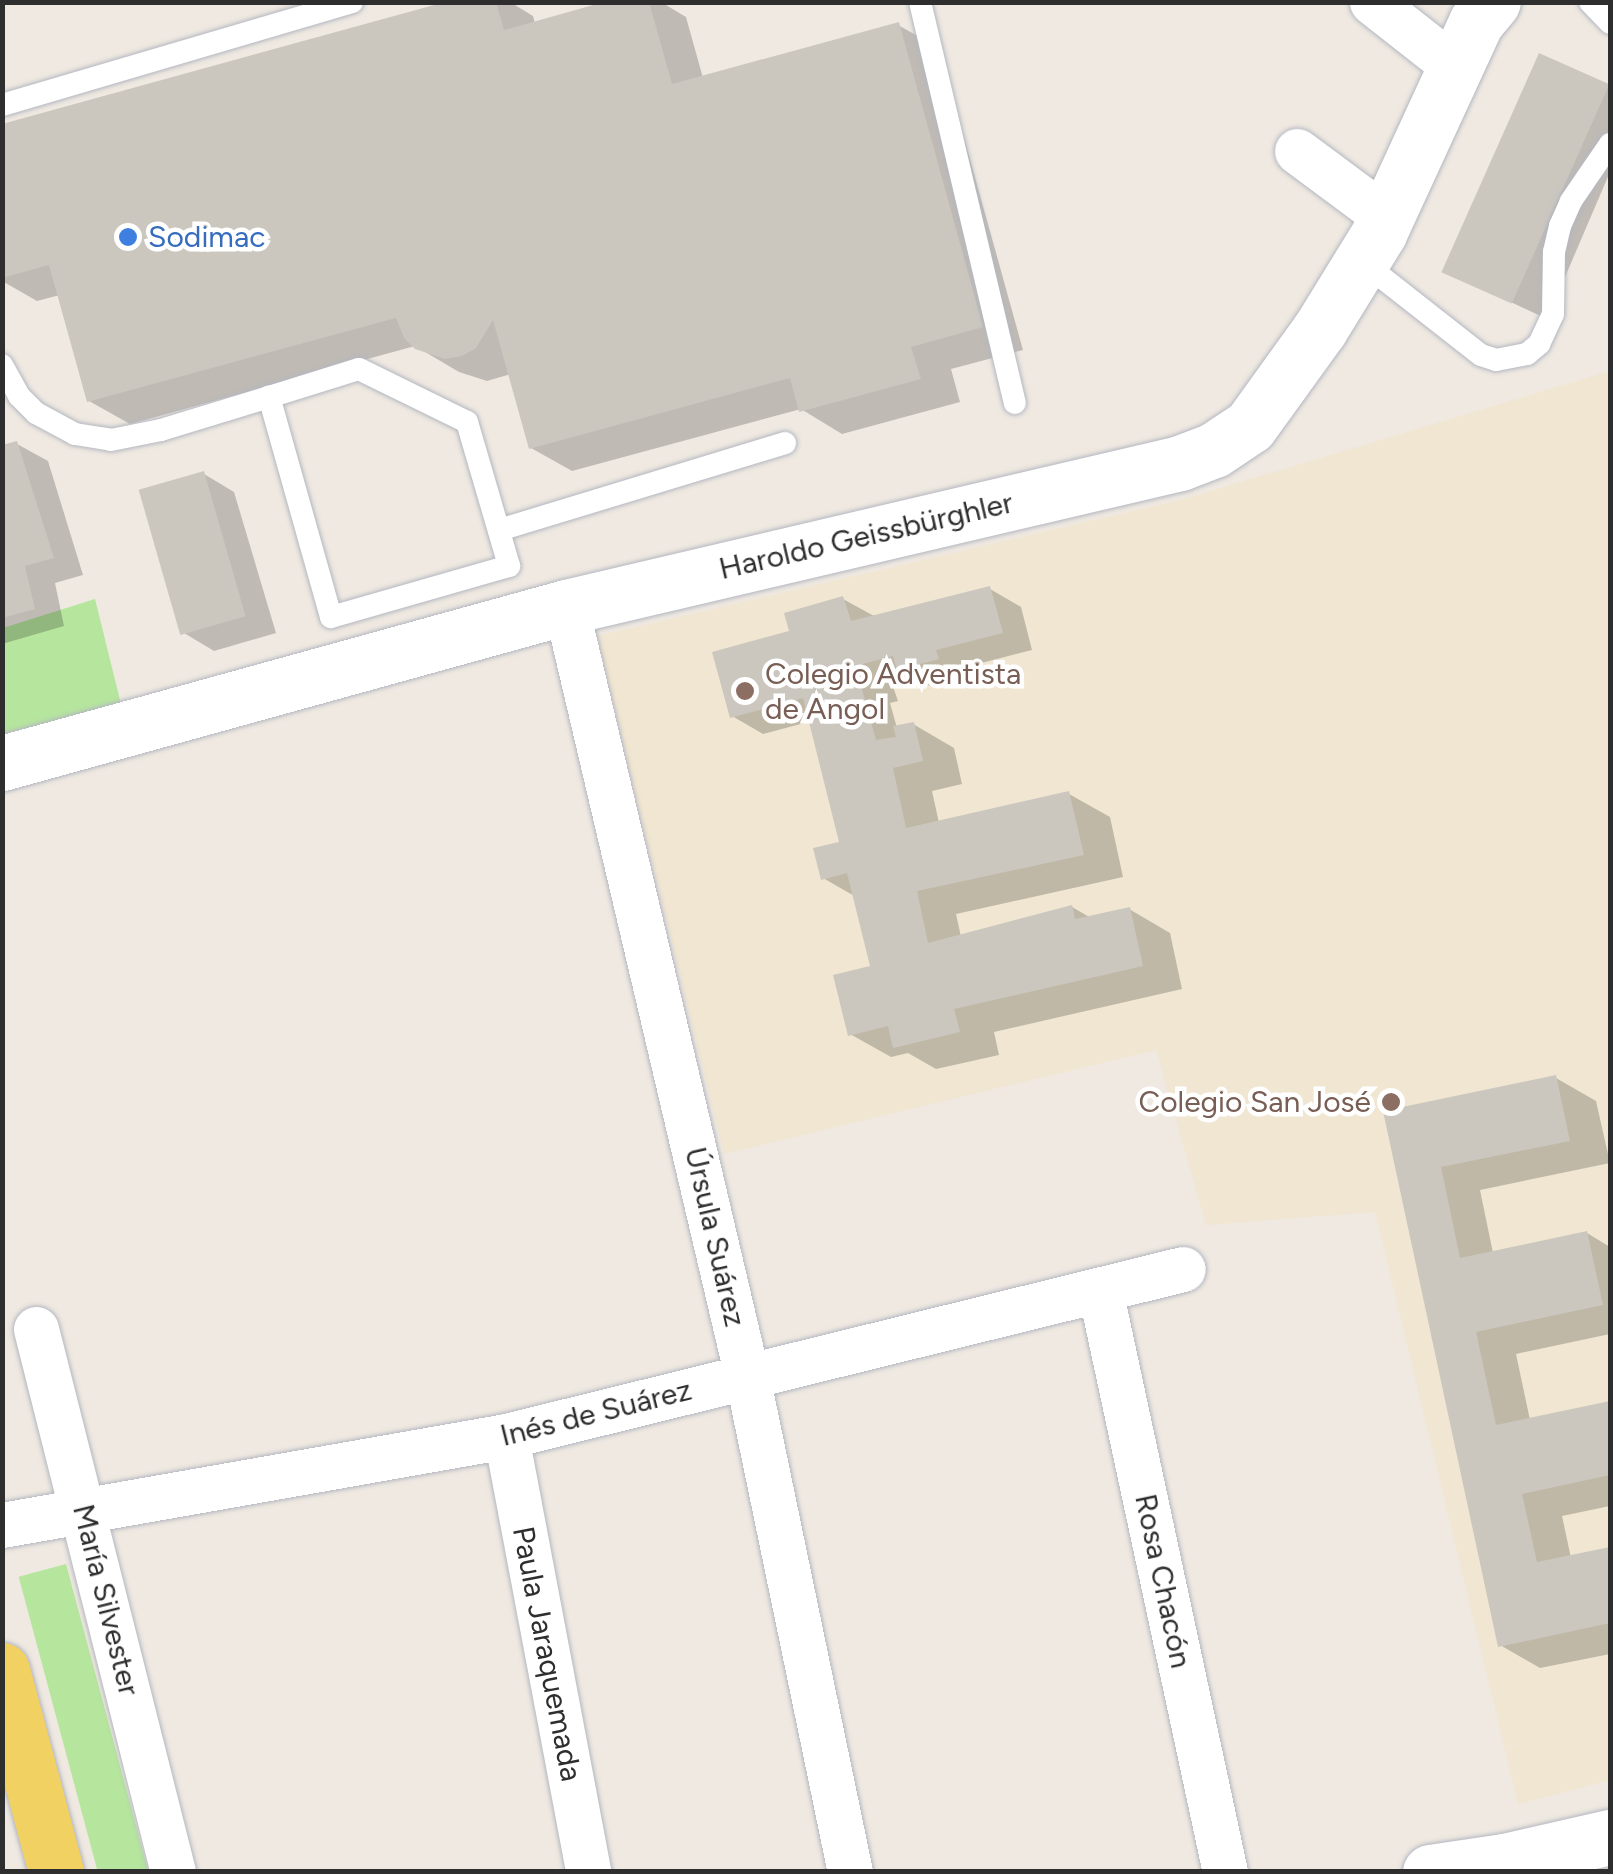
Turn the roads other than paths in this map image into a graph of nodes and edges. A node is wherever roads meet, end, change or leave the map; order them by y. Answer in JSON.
{"nodes":[{"id":1,"x":352,"y":2,"type":"edge"},
{"id":2,"x":920,"y":2,"type":"edge"},
{"id":3,"x":1372,"y":2,"type":"edge"},
{"id":4,"x":1493,"y":2,"type":"edge"},
{"id":5,"x":1590,"y":2,"type":"edge"},
{"id":6,"x":1610,"y":23,"type":"edge"},
{"id":7,"x":1455,"y":67,"type":"junction"},
{"id":8,"x":2,"y":105,"type":"edge"},
{"id":9,"x":1610,"y":144,"type":"edge"},
{"id":10,"x":1298,"y":151,"type":"dead end"},
{"id":11,"x":1374,"y":239,"type":"junction"},
{"id":12,"x":3,"y":369,"type":"edge"},
{"id":13,"x":268,"y":396,"type":"junction"},
{"id":14,"x":1015,"y":403,"type":"dead end"},
{"id":15,"x":785,"y":443,"type":"dead end"},
{"id":16,"x":499,"y":530,"type":"junction"},
{"id":17,"x":566,"y":607,"type":"junction"},
{"id":18,"x":334,"y":643,"type":"junction"},
{"id":19,"x":2,"y":763,"type":"edge"},
{"id":20,"x":1184,"y":1270,"type":"dead end"},
{"id":21,"x":1100,"y":1290,"type":"junction"},
{"id":22,"x":36,"y":1329,"type":"dead end"},
{"id":23,"x":748,"y":1376,"type":"junction"},
{"id":24,"x":506,"y":1436,"type":"junction"},
{"id":25,"x":84,"y":1512,"type":"junction"},
{"id":26,"x":2,"y":1525,"type":"edge"},
{"id":27,"x":2,"y":1670,"type":"edge"},
{"id":28,"x":10,"y":1719,"type":"edge"},
{"id":29,"x":1610,"y":1837,"type":"edge"},
{"id":30,"x":1506,"y":1866,"type":"edge"},
{"id":31,"x":56,"y":1872,"type":"edge"},
{"id":32,"x":173,"y":1872,"type":"edge"},
{"id":33,"x":588,"y":1872,"type":"edge"},
{"id":34,"x":850,"y":1872,"type":"edge"},
{"id":35,"x":1225,"y":1872,"type":"edge"},
{"id":36,"x":1430,"y":1872,"type":"edge"}],
"edges":[{"from":1,"to":8,"type":"lane"},
{"from":2,"to":14,"type":"lane"},
{"from":3,"to":7,"type":"street"},
{"from":4,"to":7,"type":"street","name":"Haroldo Geissbürghler"},
{"from":5,"to":6,"type":"lane"},
{"from":7,"to":11,"type":"street","name":"Haroldo Geissbürghler"},
{"from":9,"to":11,"type":"lane"},
{"from":10,"to":11,"type":"street"},
{"from":11,"to":17,"type":"street","name":"Haroldo Geissbürghler"},
{"from":12,"to":13,"type":"lane"},
{"from":13,"to":16,"type":"lane"},
{"from":13,"to":18,"type":"lane"},
{"from":15,"to":16,"type":"lane"},
{"from":16,"to":18,"type":"lane"},
{"from":17,"to":18,"type":"street","name":"Haroldo Geissbürghler"},
{"from":17,"to":23,"type":"street","name":"Úrsula Suárez"},
{"from":18,"to":19,"type":"street","name":"Haroldo Geissbürghler"},
{"from":20,"to":21,"type":"street","name":"Inés de Suárez"},
{"from":21,"to":23,"type":"street","name":"Inés de Suárez"},
{"from":21,"to":35,"type":"street","name":"Rosa Chacón"},
{"from":22,"to":25,"type":"street","name":"María Silvester"},
{"from":23,"to":24,"type":"street","name":"Inés de Suárez"},
{"from":23,"to":34,"type":"street","name":"Úrsula Suárez"},
{"from":24,"to":25,"type":"street","name":"Inés de Suárez"},
{"from":24,"to":33,"type":"street","name":"Paula Jaraquemada"},
{"from":25,"to":26,"type":"street","name":"Inés de Suárez"},
{"from":25,"to":32,"type":"street","name":"María Silvester"},
{"from":27,"to":28,"type":"main road"},
{"from":28,"to":31,"type":"main road"},
{"from":29,"to":30,"type":"street"},
{"from":30,"to":36,"type":"street"}]}
